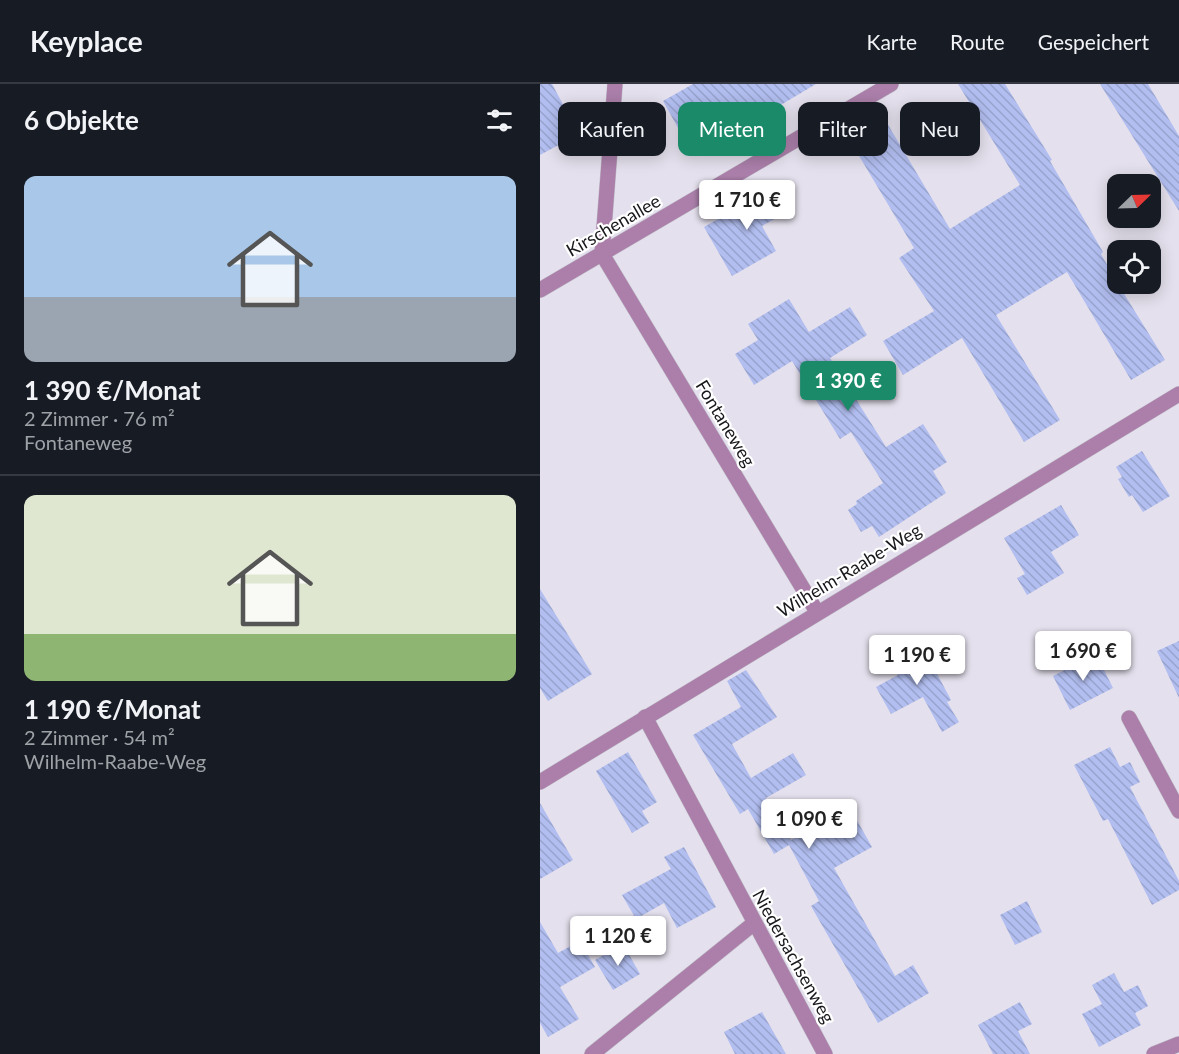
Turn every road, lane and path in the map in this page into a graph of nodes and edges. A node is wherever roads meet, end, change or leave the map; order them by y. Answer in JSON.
{"nodes":[{"id":1,"x":615,"y":84,"type":"edge"},
{"id":2,"x":891,"y":84,"type":"edge"},
{"id":3,"x":602,"y":254,"type":"junction"},
{"id":4,"x":540,"y":290,"type":"edge"},
{"id":5,"x":1179,"y":394,"type":"edge"},
{"id":6,"x":817,"y":612,"type":"junction"},
{"id":7,"x":645,"y":717,"type":"junction"},
{"id":8,"x":1129,"y":718,"type":"dead end"},
{"id":9,"x":540,"y":782,"type":"edge"},
{"id":10,"x":1179,"y":811,"type":"edge"},
{"id":11,"x":753,"y":924,"type":"junction"},
{"id":12,"x":1179,"y":1044,"type":"edge"},
{"id":13,"x":592,"y":1054,"type":"edge"},
{"id":14,"x":825,"y":1054,"type":"edge"},
{"id":15,"x":1154,"y":1054,"type":"edge"}],
"edges":[{"from":1,"to":3,"type":"street"},
{"from":2,"to":3,"type":"street","name":"Kirschenallee"},
{"from":3,"to":4,"type":"street","name":"Kirschenallee"},
{"from":3,"to":6,"type":"street","name":"Fontaneweg"},
{"from":5,"to":6,"type":"street","name":"Wilhelm-Raabe-Weg"},
{"from":6,"to":7,"type":"street","name":"Wilhelm-Raabe-Weg"},
{"from":7,"to":9,"type":"street","name":"Wilhelm-Raabe-Weg"},
{"from":7,"to":11,"type":"street","name":"Niedersachsenweg"},
{"from":8,"to":10,"type":"street"},
{"from":11,"to":13,"type":"street"},
{"from":11,"to":14,"type":"street","name":"Niedersachsenweg"},
{"from":12,"to":15,"type":"street"}]}
